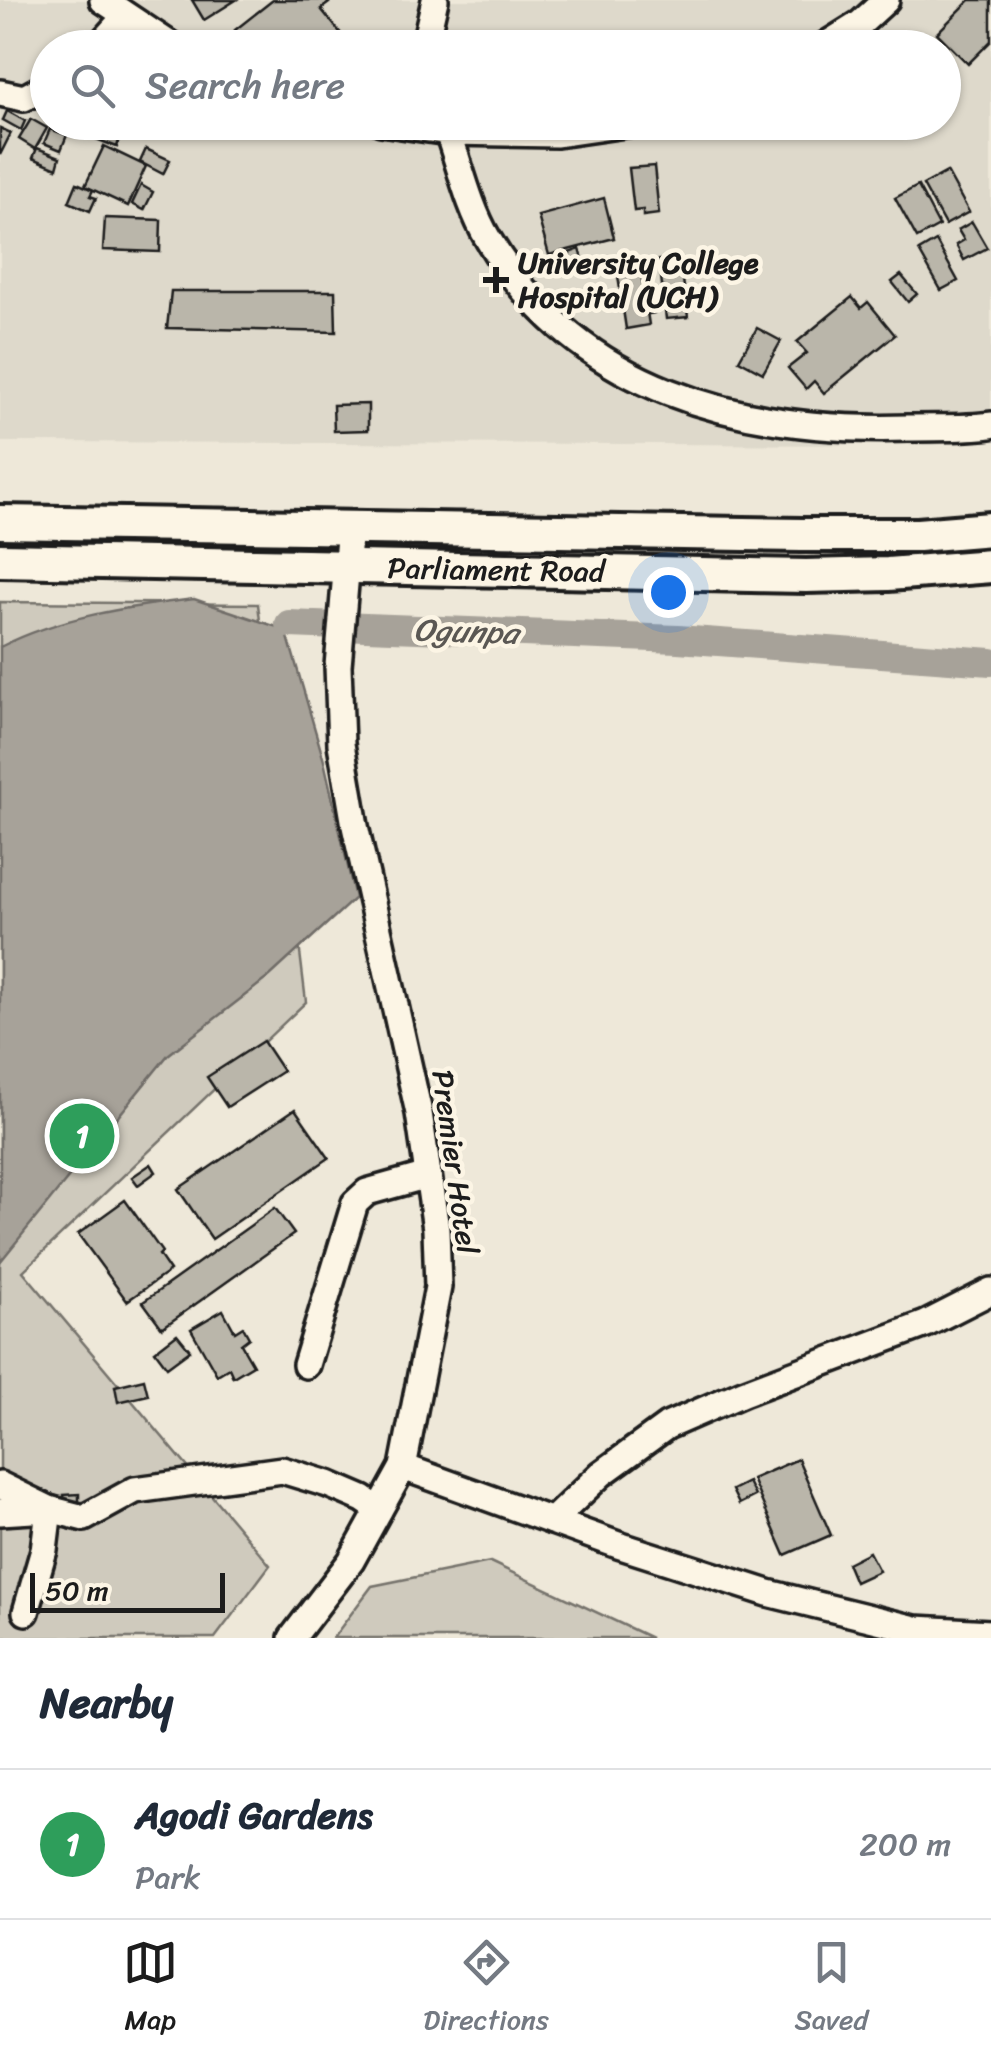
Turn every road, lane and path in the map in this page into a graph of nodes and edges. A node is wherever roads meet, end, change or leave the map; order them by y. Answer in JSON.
{"nodes":[{"id":1,"x":103,"y":0,"type":"edge"},
{"id":2,"x":435,"y":0,"type":"edge"},
{"id":3,"x":886,"y":0,"type":"edge"},
{"id":4,"x":125,"y":16,"type":"junction"},
{"id":5,"x":113,"y":30,"type":"edge"},
{"id":6,"x":147,"y":30,"type":"edge"},
{"id":7,"x":428,"y":30,"type":"edge"},
{"id":8,"x":850,"y":30,"type":"edge"},
{"id":9,"x":0,"y":94,"type":"edge"},
{"id":10,"x":30,"y":95,"type":"edge"},
{"id":11,"x":451,"y":140,"type":"edge"},
{"id":12,"x":991,"y":425,"type":"edge"},
{"id":13,"x":0,"y":522,"type":"edge"},
{"id":14,"x":350,"y":526,"type":"junction"},
{"id":15,"x":991,"y":529,"type":"edge"},
{"id":16,"x":0,"y":560,"type":"edge"},
{"id":17,"x":991,"y":566,"type":"edge"},
{"id":18,"x":349,"y":567,"type":"junction"},
{"id":19,"x":428,"y":1175,"type":"junction"},
{"id":20,"x":991,"y":1291,"type":"edge"},
{"id":21,"x":306,"y":1365,"type":"dead end"},
{"id":22,"x":402,"y":1467,"type":"junction"},
{"id":23,"x":0,"y":1485,"type":"edge"},
{"id":24,"x":48,"y":1509,"type":"junction"},
{"id":25,"x":379,"y":1510,"type":"junction"},
{"id":26,"x":0,"y":1512,"type":"edge"},
{"id":27,"x":552,"y":1521,"type":"junction"},
{"id":28,"x":26,"y":1612,"type":"dead end"},
{"id":29,"x":991,"y":1633,"type":"edge"},
{"id":30,"x":292,"y":1638,"type":"edge"}],
"edges":[{"from":1,"to":4,"type":"street"},
{"from":2,"to":7,"type":"street"},
{"from":3,"to":8,"type":"street"},
{"from":4,"to":5,"type":"street"},
{"from":4,"to":6,"type":"street"},
{"from":9,"to":10,"type":"street"},
{"from":11,"to":12,"type":"street"},
{"from":13,"to":14,"type":"main road","name":"Parliament Road"},
{"from":14,"to":15,"type":"main road","name":"Parliament Road"},
{"from":14,"to":18,"type":"street","name":"Premier Hotel"},
{"from":16,"to":18,"type":"main road","name":"Parliament Road"},
{"from":17,"to":18,"type":"main road","name":"Parliament Road"},
{"from":18,"to":19,"type":"street","name":"Premier Hotel"},
{"from":19,"to":21,"type":"street"},
{"from":19,"to":22,"type":"street","name":"Premier Hotel"},
{"from":20,"to":27,"type":"street"},
{"from":22,"to":25,"type":"street","name":"Premier Hotel"},
{"from":22,"to":27,"type":"street"},
{"from":23,"to":24,"type":"street"},
{"from":24,"to":25,"type":"street"},
{"from":24,"to":26,"type":"street"},
{"from":24,"to":28,"type":"street"},
{"from":25,"to":30,"type":"street","name":"Premier Hotel"},
{"from":27,"to":29,"type":"street"}]}
